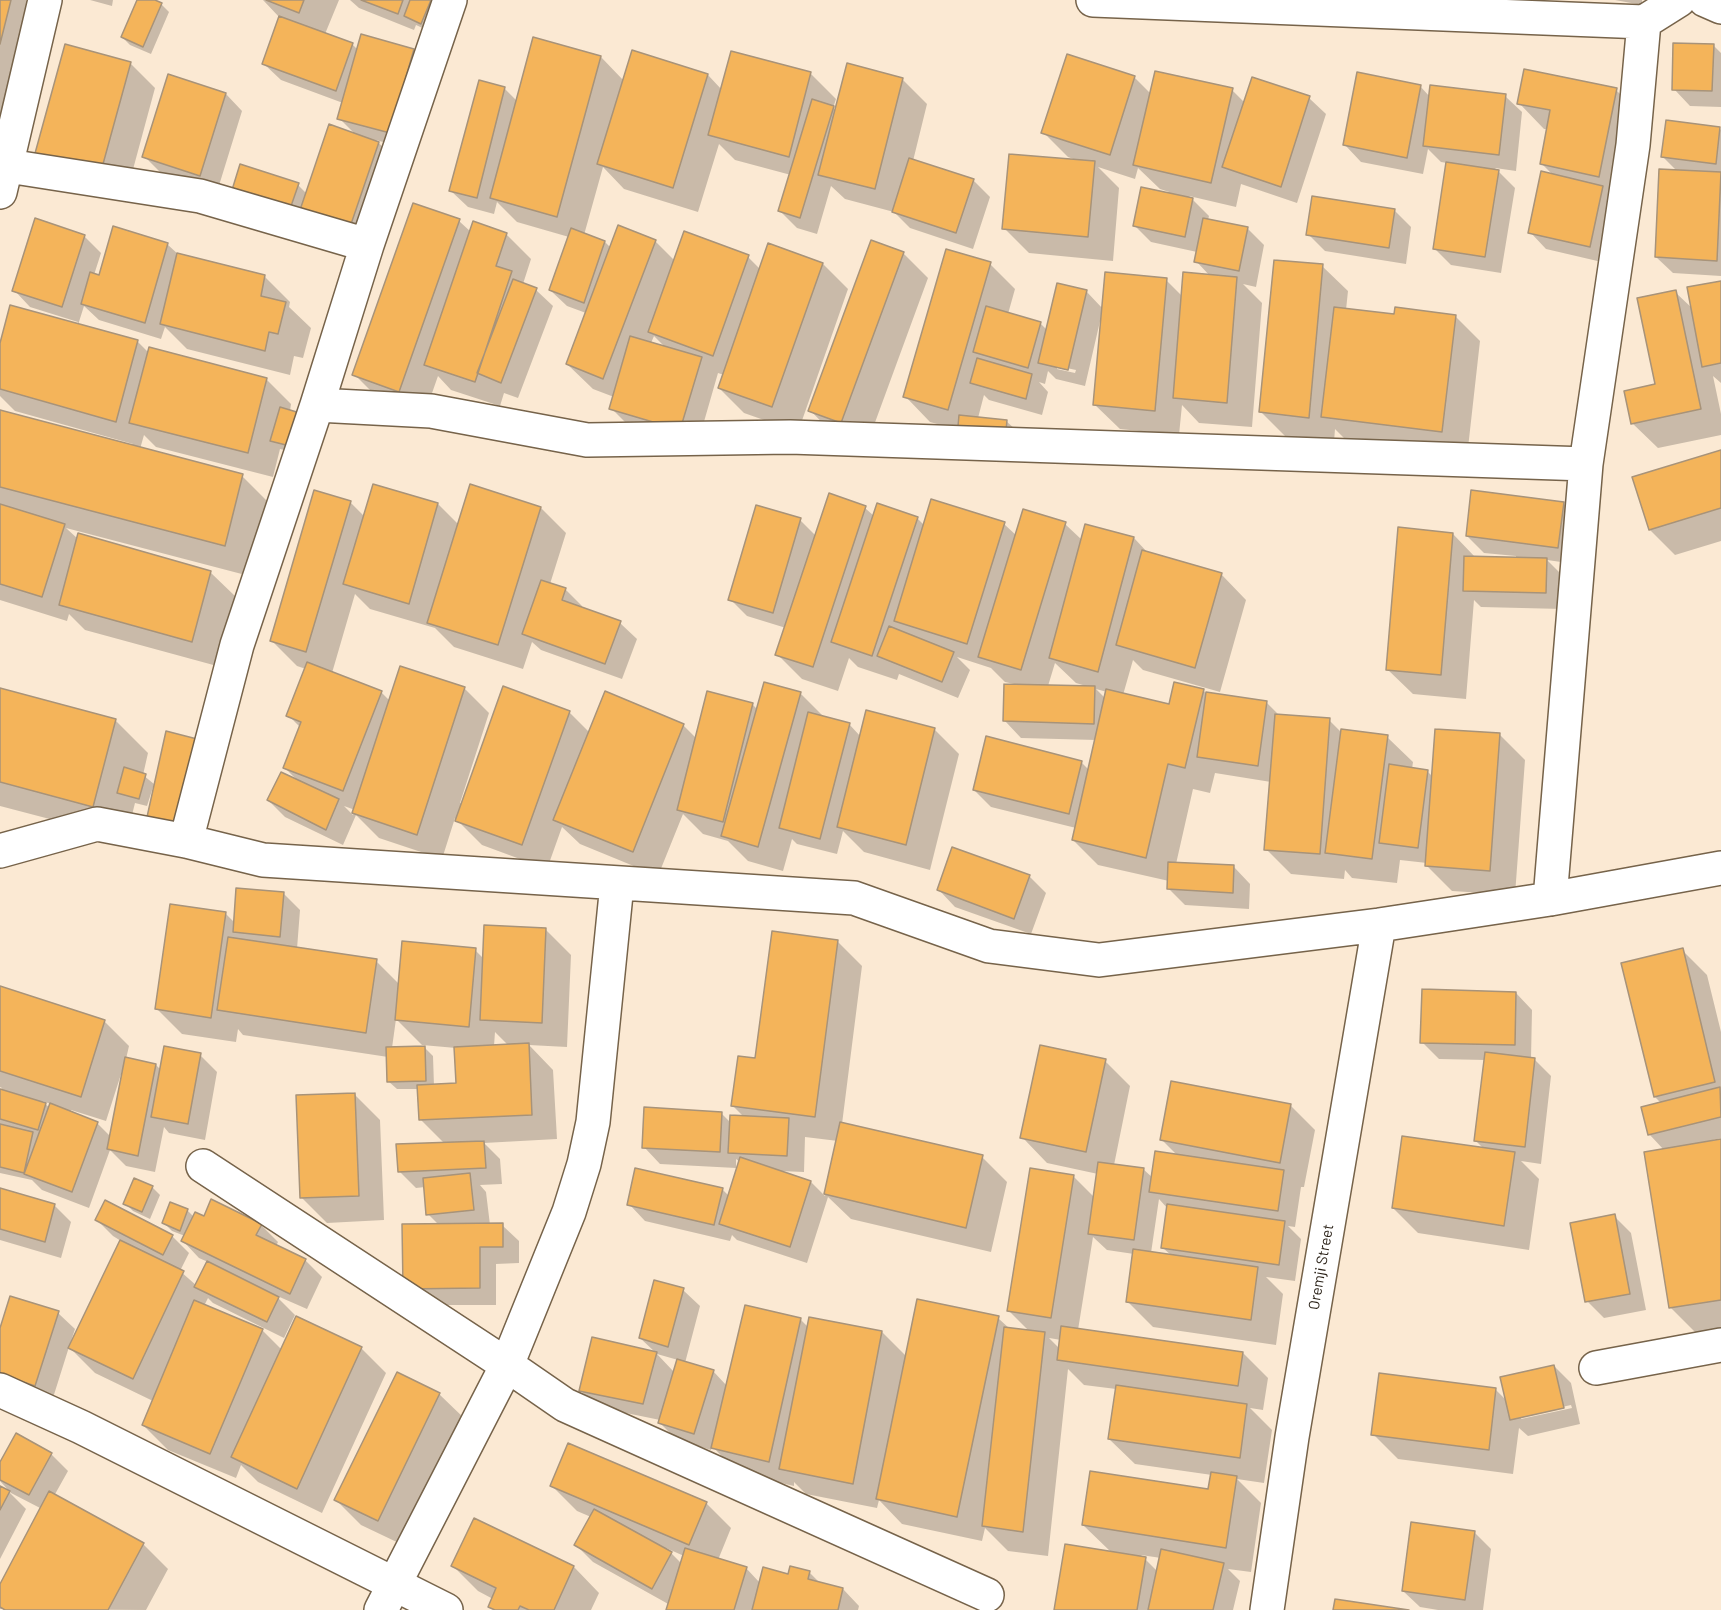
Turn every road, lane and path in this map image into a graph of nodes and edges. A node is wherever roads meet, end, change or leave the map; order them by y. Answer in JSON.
{"nodes":[{"id":1,"x":45,"y":0,"type":"edge"},
{"id":2,"x":450,"y":0,"type":"edge"},
{"id":3,"x":1093,"y":0,"type":"edge"},
{"id":4,"x":1679,"y":0,"type":"edge"},
{"id":5,"x":1705,"y":0,"type":"edge"},
{"id":6,"x":1721,"y":7,"type":"edge"},
{"id":7,"x":1644,"y":22,"type":"junction"},
{"id":8,"x":4,"y":179,"type":"edge"},
{"id":9,"x":367,"y":245,"type":"junction"},
{"id":10,"x":317,"y":405,"type":"junction"},
{"id":11,"x":1586,"y":464,"type":"junction"},
{"id":12,"x":186,"y":841,"type":"junction"},
{"id":13,"x":0,"y":851,"type":"edge"},
{"id":14,"x":1721,"y":868,"type":"edge"},
{"id":15,"x":617,"y":884,"type":"junction"},
{"id":16,"x":1550,"y":899,"type":"junction"},
{"id":17,"x":1379,"y":925,"type":"junction"},
{"id":18,"x":203,"y":1166,"type":"dead end"},
{"id":19,"x":1721,"y":1346,"type":"edge"},
{"id":20,"x":507,"y":1365,"type":"junction"},
{"id":21,"x":1596,"y":1368,"type":"dead end"},
{"id":22,"x":0,"y":1390,"type":"edge"},
{"id":23,"x":987,"y":1595,"type":"dead end"},
{"id":24,"x":387,"y":1597,"type":"edge"},
{"id":25,"x":446,"y":1610,"type":"edge"},
{"id":26,"x":1267,"y":1610,"type":"edge"}],
"edges":[{"from":1,"to":8,"type":"street"},
{"from":2,"to":9,"type":"street"},
{"from":3,"to":7,"type":"street"},
{"from":4,"to":7,"type":"street"},
{"from":5,"to":6,"type":"street"},
{"from":7,"to":11,"type":"street"},
{"from":8,"to":9,"type":"street"},
{"from":9,"to":10,"type":"street"},
{"from":10,"to":11,"type":"street"},
{"from":10,"to":12,"type":"street"},
{"from":11,"to":16,"type":"street"},
{"from":12,"to":13,"type":"street"},
{"from":12,"to":15,"type":"street"},
{"from":14,"to":16,"type":"street"},
{"from":15,"to":17,"type":"street"},
{"from":15,"to":20,"type":"street"},
{"from":16,"to":17,"type":"street"},
{"from":17,"to":26,"type":"street","name":"Oremji Street"},
{"from":18,"to":20,"type":"street"},
{"from":19,"to":21,"type":"street"},
{"from":20,"to":23,"type":"street"},
{"from":20,"to":24,"type":"street"},
{"from":22,"to":24,"type":"street"},
{"from":24,"to":25,"type":"street"}]}
